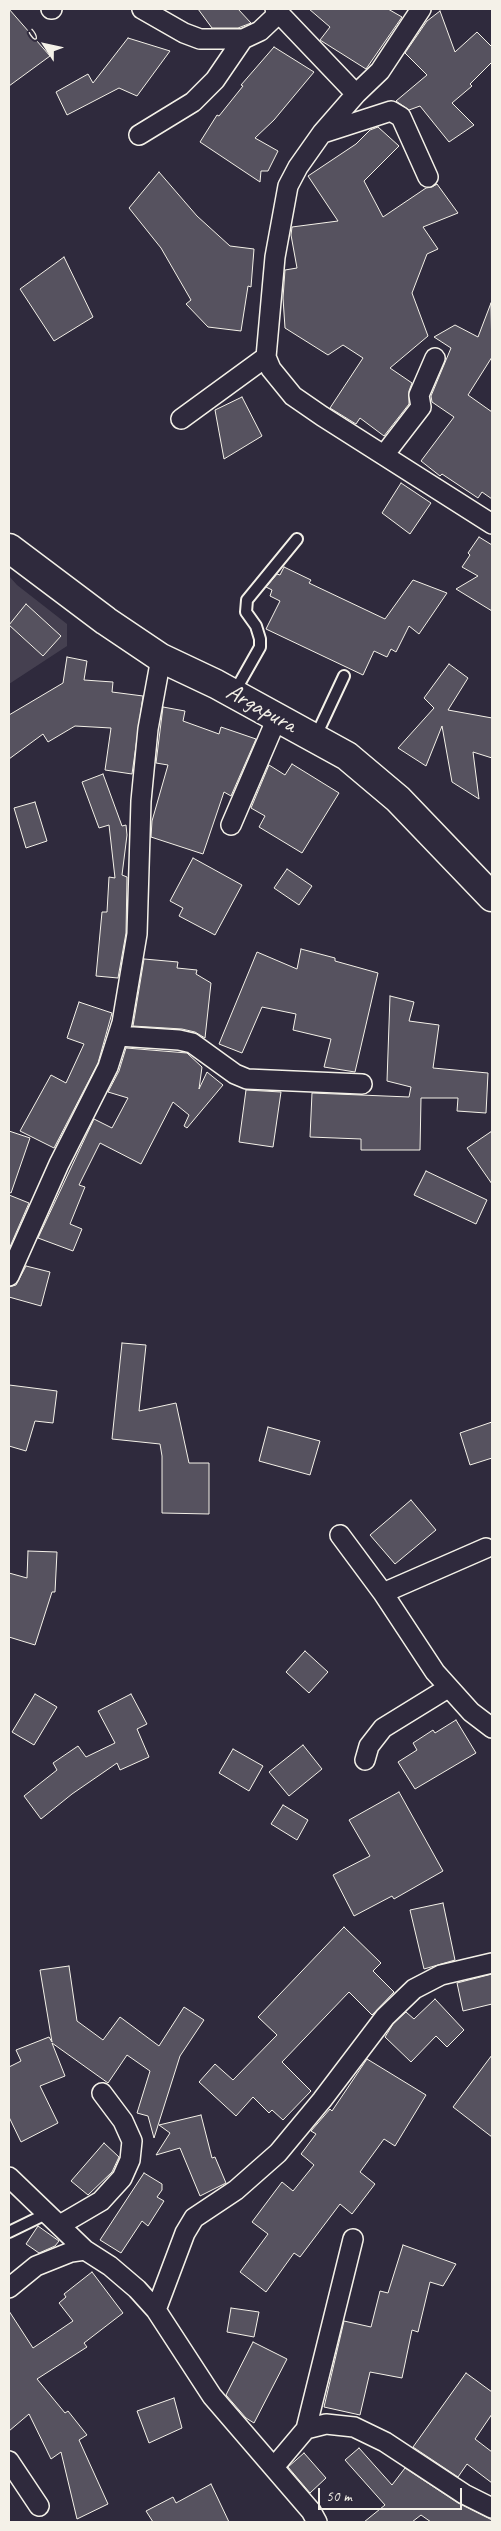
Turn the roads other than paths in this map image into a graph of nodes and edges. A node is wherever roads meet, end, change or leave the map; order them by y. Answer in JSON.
{"nodes":[{"id":1,"x":142,"y":9,"type":"edge"},
{"id":2,"x":421,"y":9,"type":"edge"},
{"id":3,"x":277,"y":11,"type":"edge"},
{"id":4,"x":243,"y":39,"type":"junction"},
{"id":5,"x":356,"y":94,"type":"junction"},
{"id":6,"x":322,"y":133,"type":"junction"},
{"id":7,"x":139,"y":135,"type":"dead end"},
{"id":8,"x":428,"y":177,"type":"dead end"},
{"id":9,"x":266,"y":357,"type":"junction"},
{"id":10,"x":435,"y":358,"type":"dead end"},
{"id":11,"x":181,"y":418,"type":"dead end"},
{"id":12,"x":384,"y":455,"type":"junction"},
{"id":13,"x":492,"y":524,"type":"edge"},
{"id":14,"x":297,"y":539,"type":"dead end"},
{"id":15,"x":9,"y":548,"type":"edge"},
{"id":16,"x":161,"y":658,"type":"junction"},
{"id":17,"x":344,"y":676,"type":"dead end"},
{"id":18,"x":233,"y":694,"type":"junction"},
{"id":19,"x":277,"y":718,"type":"junction"},
{"id":20,"x":315,"y":738,"type":"junction"},
{"id":21,"x":231,"y":825,"type":"dead end"},
{"id":22,"x":492,"y":897,"type":"edge"},
{"id":23,"x":118,"y":1036,"type":"junction"},
{"id":24,"x":362,"y":1084,"type":"dead end"},
{"id":25,"x":9,"y":1276,"type":"edge"},
{"id":26,"x":340,"y":1536,"type":"dead end"},
{"id":27,"x":486,"y":1548,"type":"dead end"},
{"id":28,"x":382,"y":1593,"type":"junction"},
{"id":29,"x":448,"y":1688,"type":"junction"},
{"id":30,"x":492,"y":1728,"type":"edge"},
{"id":31,"x":365,"y":1760,"type":"dead end"},
{"id":32,"x":492,"y":1963,"type":"edge"},
{"id":33,"x":102,"y":2093,"type":"dead end"},
{"id":34,"x":9,"y":2177,"type":"edge"},
{"id":35,"x":54,"y":2219,"type":"junction"},
{"id":36,"x":9,"y":2232,"type":"edge"},
{"id":37,"x":353,"y":2240,"type":"dead end"},
{"id":38,"x":86,"y":2250,"type":"junction"},
{"id":39,"x":9,"y":2288,"type":"edge"},
{"id":40,"x":156,"y":2310,"type":"junction"},
{"id":41,"x":306,"y":2429,"type":"junction"},
{"id":42,"x":9,"y":2461,"type":"edge"},
{"id":43,"x":274,"y":2467,"type":"junction"},
{"id":44,"x":39,"y":2506,"type":"dead end"},
{"id":45,"x":492,"y":2508,"type":"edge"},
{"id":46,"x":317,"y":2522,"type":"edge"}],
"edges":[{"from":1,"to":4,"type":"street"},
{"from":2,"to":5,"type":"street"},
{"from":3,"to":4,"type":"street"},
{"from":3,"to":5,"type":"street"},
{"from":4,"to":7,"type":"street"},
{"from":5,"to":6,"type":"street"},
{"from":6,"to":8,"type":"street"},
{"from":6,"to":9,"type":"street"},
{"from":9,"to":11,"type":"street"},
{"from":9,"to":12,"type":"street"},
{"from":10,"to":12,"type":"street"},
{"from":12,"to":13,"type":"street"},
{"from":14,"to":18,"type":"lane"},
{"from":15,"to":16,"type":"highway","name":"Argapura"},
{"from":16,"to":18,"type":"highway","name":"Argapura"},
{"from":16,"to":23,"type":"street"},
{"from":17,"to":20,"type":"lane"},
{"from":18,"to":19,"type":"highway","name":"Argapura"},
{"from":19,"to":20,"type":"highway","name":"Argapura"},
{"from":19,"to":21,"type":"street"},
{"from":20,"to":22,"type":"highway","name":"Argapura"},
{"from":23,"to":24,"type":"street"},
{"from":23,"to":25,"type":"street"},
{"from":26,"to":28,"type":"street"},
{"from":27,"to":28,"type":"street"},
{"from":28,"to":29,"type":"street"},
{"from":29,"to":30,"type":"street"},
{"from":29,"to":31,"type":"street"},
{"from":32,"to":40,"type":"street"},
{"from":33,"to":35,"type":"street"},
{"from":34,"to":35,"type":"street"},
{"from":35,"to":36,"type":"lane"},
{"from":35,"to":38,"type":"street"},
{"from":37,"to":41,"type":"street"},
{"from":38,"to":39,"type":"street"},
{"from":38,"to":40,"type":"street"},
{"from":40,"to":43,"type":"street"},
{"from":41,"to":43,"type":"street"},
{"from":41,"to":45,"type":"street"},
{"from":42,"to":44,"type":"street"},
{"from":43,"to":46,"type":"street"}]}
